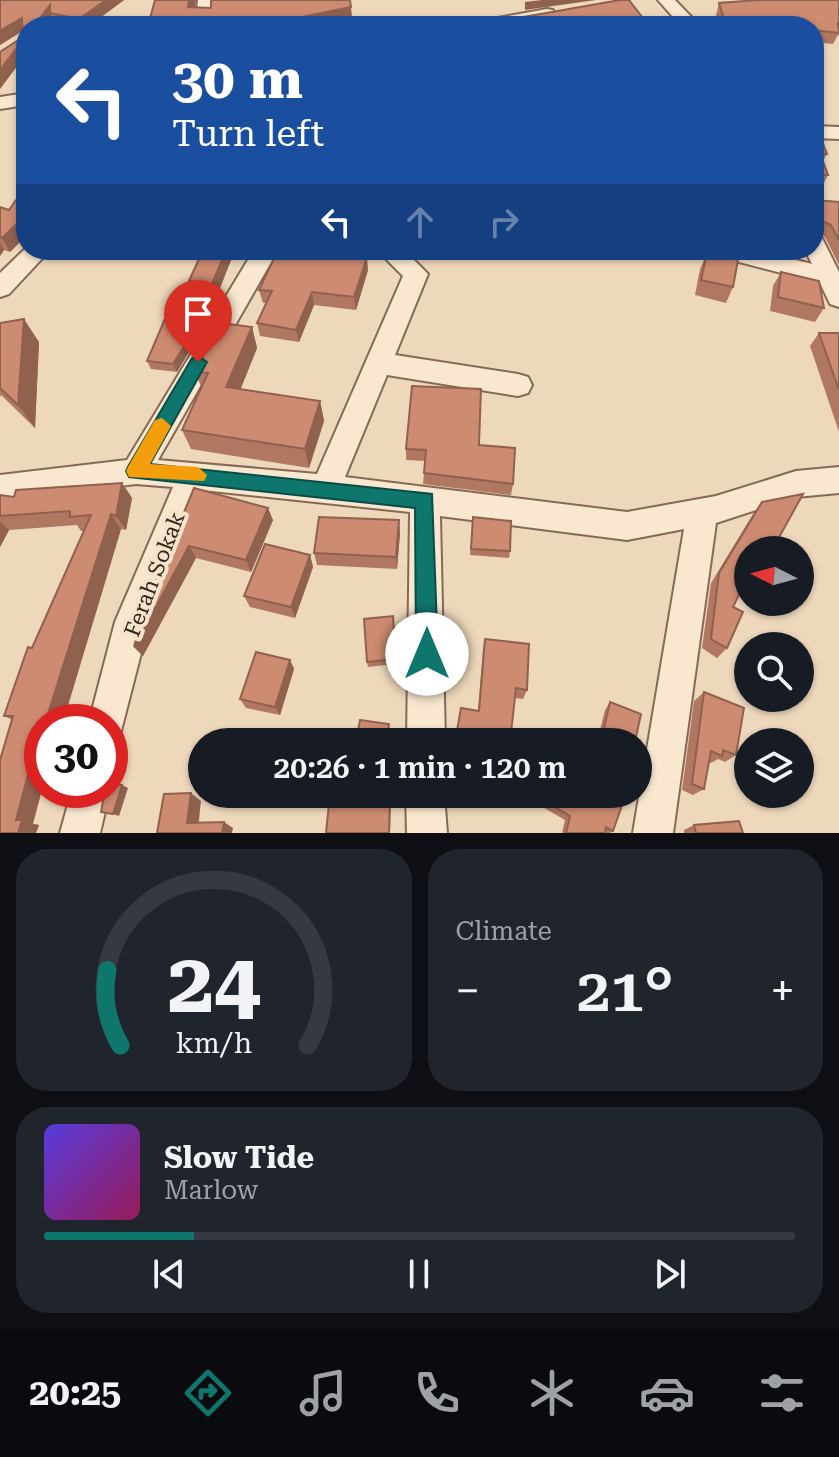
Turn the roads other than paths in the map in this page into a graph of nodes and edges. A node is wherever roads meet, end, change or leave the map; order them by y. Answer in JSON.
{"nodes":[{"id":1,"x":666,"y":0,"type":"edge"},
{"id":2,"x":569,"y":10,"type":"edge"},
{"id":3,"x":536,"y":16,"type":"edge"},
{"id":4,"x":681,"y":16,"type":"edge"},
{"id":5,"x":28,"y":260,"type":"edge"},
{"id":6,"x":260,"y":260,"type":"edge"},
{"id":7,"x":400,"y":260,"type":"edge"},
{"id":8,"x":825,"y":260,"type":"edge"},
{"id":9,"x":0,"y":288,"type":"edge"},
{"id":10,"x":839,"y":298,"type":"edge"},
{"id":11,"x":378,"y":363,"type":"junction"},
{"id":12,"x":518,"y":385,"type":"dead end"},
{"id":13,"x":136,"y":471,"type":"junction"},
{"id":14,"x":193,"y":475,"type":"junction"},
{"id":15,"x":839,"y":480,"type":"edge"},
{"id":16,"x":0,"y":488,"type":"edge"},
{"id":17,"x":326,"y":488,"type":"junction"},
{"id":18,"x":425,"y":500,"type":"junction"},
{"id":19,"x":702,"y":512,"type":"junction"},
{"id":20,"x":112,"y":704,"type":"edge"},
{"id":21,"x":426,"y":728,"type":"edge"},
{"id":22,"x":86,"y":808,"type":"edge"},
{"id":23,"x":426,"y":808,"type":"edge"},
{"id":24,"x":80,"y":833,"type":"edge"},
{"id":25,"x":427,"y":833,"type":"edge"},
{"id":26,"x":653,"y":833,"type":"edge"}],
"edges":[{"from":1,"to":4,"type":"street"},
{"from":2,"to":3,"type":"street"},
{"from":5,"to":9,"type":"street"},
{"from":6,"to":13,"type":"street"},
{"from":7,"to":11,"type":"street"},
{"from":8,"to":10,"type":"street"},
{"from":11,"to":12,"type":"street"},
{"from":11,"to":17,"type":"street"},
{"from":13,"to":14,"type":"street"},
{"from":13,"to":16,"type":"street"},
{"from":14,"to":17,"type":"street"},
{"from":14,"to":20,"type":"street","name":"Ferah Sokak"},
{"from":15,"to":19,"type":"street"},
{"from":17,"to":18,"type":"street"},
{"from":18,"to":19,"type":"street"},
{"from":18,"to":21,"type":"street"},
{"from":19,"to":26,"type":"street"},
{"from":22,"to":24,"type":"street"},
{"from":23,"to":25,"type":"street"}]}
